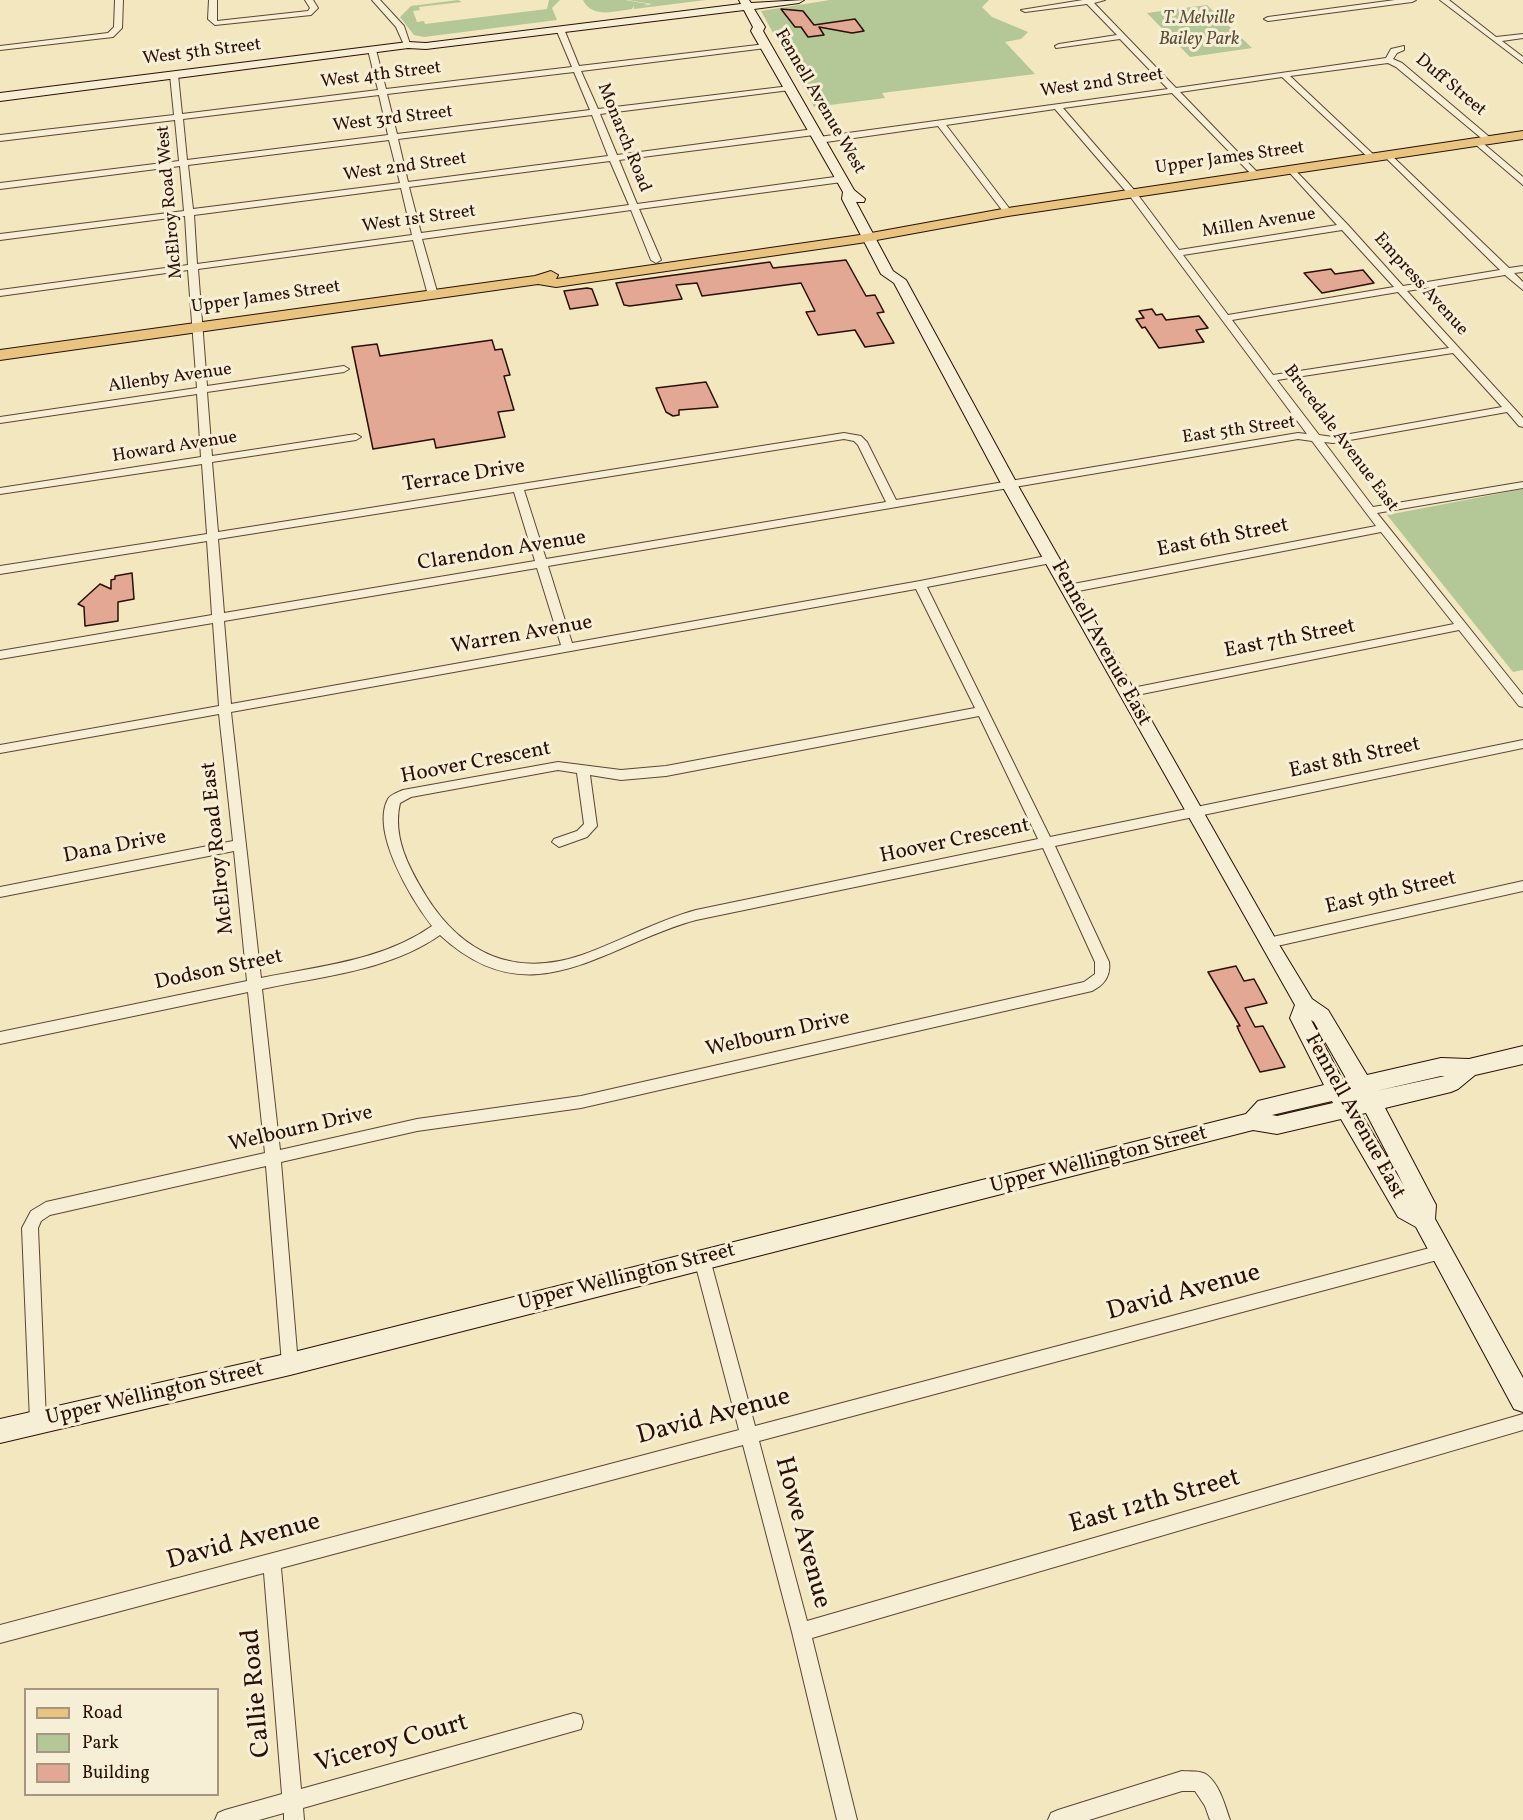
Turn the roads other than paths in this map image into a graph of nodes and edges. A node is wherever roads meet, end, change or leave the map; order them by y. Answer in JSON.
{"nodes":[{"id":1,"x":119,"y":0,"type":"edge"},
{"id":2,"x":213,"y":0,"type":"edge"},
{"id":3,"x":309,"y":0,"type":"edge"},
{"id":4,"x":376,"y":0,"type":"edge"},
{"id":5,"x":799,"y":0,"type":"edge"},
{"id":6,"x":1101,"y":0,"type":"edge"},
{"id":7,"x":1345,"y":0,"type":"edge"},
{"id":8,"x":1412,"y":0,"type":"edge"},
{"id":9,"x":1444,"y":0,"type":"edge"},
{"id":10,"x":1088,"y":1,"type":"edge"},
{"id":11,"x":743,"y":3,"type":"edge"},
{"id":12,"x":1356,"y":7,"type":"junction"},
{"id":13,"x":1025,"y":10,"type":"dead end"},
{"id":14,"x":1268,"y":19,"type":"dead end"},
{"id":15,"x":560,"y":29,"type":"junction"},
{"id":16,"x":1523,"y":36,"type":"edge"},
{"id":17,"x":1121,"y":37,"type":"junction"},
{"id":18,"x":1495,"y":39,"type":"junction"},
{"id":19,"x":408,"y":45,"type":"junction"},
{"id":20,"x":766,"y":46,"type":"junction"},
{"id":21,"x":1059,"y":46,"type":"dead end"},
{"id":22,"x":0,"y":48,"type":"edge"},
{"id":23,"x":1401,"y":48,"type":"dead end"},
{"id":24,"x":372,"y":50,"type":"junction"},
{"id":25,"x":1389,"y":60,"type":"junction"},
{"id":26,"x":1523,"y":61,"type":"edge"},
{"id":27,"x":577,"y":69,"type":"junction"},
{"id":28,"x":174,"y":75,"type":"junction"},
{"id":29,"x":1284,"y":75,"type":"junction"},
{"id":30,"x":790,"y":88,"type":"junction"},
{"id":31,"x":1173,"y":91,"type":"junction"},
{"id":32,"x":382,"y":93,"type":"junction"},
{"id":33,"x":0,"y":97,"type":"edge"},
{"id":34,"x":1058,"y":108,"type":"junction"},
{"id":35,"x":594,"y":111,"type":"junction"},
{"id":36,"x":179,"y":116,"type":"junction"},
{"id":37,"x":941,"y":124,"type":"junction"},
{"id":38,"x":1523,"y":135,"type":"edge"},
{"id":39,"x":817,"y":136,"type":"junction"},
{"id":40,"x":392,"y":137,"type":"junction"},
{"id":41,"x":0,"y":138,"type":"edge"},
{"id":42,"x":1483,"y":141,"type":"junction"},
{"id":43,"x":1389,"y":156,"type":"junction"},
{"id":44,"x":613,"y":157,"type":"junction"},
{"id":45,"x":1372,"y":158,"type":"junction"},
{"id":46,"x":184,"y":164,"type":"junction"},
{"id":47,"x":1292,"y":170,"type":"junction"},
{"id":48,"x":1255,"y":175,"type":"junction"},
{"id":49,"x":842,"y":179,"type":"junction"},
{"id":50,"x":1523,"y":182,"type":"edge"},
{"id":51,"x":406,"y":185,"type":"junction"},
{"id":52,"x":0,"y":186,"type":"edge"},
{"id":53,"x":1132,"y":193,"type":"junction"},
{"id":54,"x":634,"y":207,"type":"junction"},
{"id":55,"x":1008,"y":212,"type":"junction"},
{"id":56,"x":189,"y":214,"type":"junction"},
{"id":57,"x":1345,"y":227,"type":"junction"},
{"id":58,"x":872,"y":233,"type":"junction"},
{"id":59,"x":0,"y":237,"type":"edge"},
{"id":60,"x":417,"y":237,"type":"junction"},
{"id":61,"x":1177,"y":253,"type":"junction"},
{"id":62,"x":656,"y":260,"type":"junction"},
{"id":63,"x":193,"y":266,"type":"junction"},
{"id":64,"x":1523,"y":269,"type":"edge"},
{"id":65,"x":1507,"y":272,"type":"junction"},
{"id":66,"x":538,"y":280,"type":"junction"},
{"id":67,"x":1523,"y":287,"type":"edge"},
{"id":68,"x":1402,"y":290,"type":"junction"},
{"id":69,"x":0,"y":292,"type":"edge"},
{"id":70,"x":433,"y":295,"type":"junction"},
{"id":71,"x":1226,"y":318,"type":"junction"},
{"id":72,"x":198,"y":327,"type":"junction"},
{"id":73,"x":1456,"y":350,"type":"junction"},
{"id":74,"x":0,"y":355,"type":"edge"},
{"id":75,"x":344,"y":369,"type":"dead end"},
{"id":76,"x":1270,"y":378,"type":"junction"},
{"id":77,"x":202,"y":391,"type":"junction"},
{"id":78,"x":1509,"y":409,"type":"junction"},
{"id":79,"x":0,"y":420,"type":"edge"},
{"id":80,"x":1523,"y":424,"type":"edge"},
{"id":81,"x":356,"y":437,"type":"dead end"},
{"id":82,"x":1316,"y":439,"type":"junction"},
{"id":83,"x":206,"y":460,"type":"junction"},
{"id":84,"x":1010,"y":485,"type":"junction"},
{"id":85,"x":1523,"y":485,"type":"edge"},
{"id":86,"x":518,"y":488,"type":"junction"},
{"id":87,"x":0,"y":491,"type":"edge"},
{"id":88,"x":893,"y":506,"type":"junction"},
{"id":89,"x":1370,"y":511,"type":"junction"},
{"id":90,"x":1384,"y":528,"type":"junction"},
{"id":91,"x":211,"y":536,"type":"junction"},
{"id":92,"x":1051,"y":559,"type":"junction"},
{"id":93,"x":543,"y":565,"type":"junction"},
{"id":94,"x":0,"y":570,"type":"edge"},
{"id":95,"x":920,"y":585,"type":"junction"},
{"id":96,"x":1068,"y":589,"type":"junction"},
{"id":97,"x":217,"y":618,"type":"junction"},
{"id":98,"x":1462,"y":626,"type":"junction"},
{"id":99,"x":568,"y":648,"type":"junction"},
{"id":100,"x":0,"y":655,"type":"edge"},
{"id":101,"x":1127,"y":693,"type":"junction"},
{"id":102,"x":1523,"y":703,"type":"edge"},
{"id":103,"x":225,"y":709,"type":"junction"},
{"id":104,"x":982,"y":711,"type":"junction"},
{"id":105,"x":1523,"y":744,"type":"edge"},
{"id":106,"x":0,"y":749,"type":"edge"},
{"id":107,"x":583,"y":770,"type":"junction"},
{"id":108,"x":1195,"y":812,"type":"junction"},
{"id":109,"x":559,"y":842,"type":"dead end"},
{"id":110,"x":1046,"y":843,"type":"junction"},
{"id":111,"x":239,"y":845,"type":"junction"},
{"id":112,"x":1523,"y":886,"type":"edge"},
{"id":113,"x":0,"y":892,"type":"edge"},
{"id":114,"x":441,"y":927,"type":"junction"},
{"id":115,"x":1268,"y":943,"type":"junction"},
{"id":116,"x":256,"y":984,"type":"junction"},
{"id":117,"x":1305,"y":1005,"type":"junction"},
{"id":118,"x":0,"y":1038,"type":"edge"},
{"id":119,"x":1523,"y":1055,"type":"edge"},
{"id":120,"x":1366,"y":1093,"type":"junction"},
{"id":121,"x":1342,"y":1099,"type":"junction"},
{"id":122,"x":273,"y":1158,"type":"junction"},
{"id":123,"x":1424,"y":1220,"type":"junction"},
{"id":124,"x":1441,"y":1252,"type":"junction"},
{"id":125,"x":702,"y":1259,"type":"junction"},
{"id":126,"x":290,"y":1364,"type":"junction"},
{"id":127,"x":1523,"y":1401,"type":"edge"},
{"id":128,"x":38,"y":1421,"type":"junction"},
{"id":129,"x":1523,"y":1422,"type":"edge"},
{"id":130,"x":0,"y":1431,"type":"edge"},
{"id":131,"x":748,"y":1435,"type":"junction"},
{"id":132,"x":272,"y":1562,"type":"junction"},
{"id":133,"x":801,"y":1632,"type":"junction"},
{"id":134,"x":0,"y":1634,"type":"edge"},
{"id":135,"x":574,"y":1722,"type":"dead end"},
{"id":136,"x":293,"y":1811,"type":"edge"},
{"id":137,"x":225,"y":1820,"type":"edge"},
{"id":138,"x":847,"y":1820,"type":"edge"},
{"id":139,"x":1058,"y":1820,"type":"edge"},
{"id":140,"x":1220,"y":1820,"type":"edge"}],
"edges":[{"from":1,"to":22,"type":"street"},
{"from":2,"to":3,"type":"street"},
{"from":4,"to":19,"type":"street"},
{"from":5,"to":11,"type":"main road","name":"West 5th Street"},
{"from":6,"to":10,"type":"street"},
{"from":7,"to":12,"type":"street"},
{"from":8,"to":12,"type":"street"},
{"from":9,"to":18,"type":"street"},
{"from":10,"to":13,"type":"street"},
{"from":10,"to":17,"type":"street"},
{"from":11,"to":15,"type":"main road","name":"West 5th Street"},
{"from":11,"to":19,"type":"main road","name":"West 5th Street"},
{"from":11,"to":20,"type":"main road","name":"Fennell Avenue West"},
{"from":12,"to":14,"type":"street"},
{"from":15,"to":19,"type":"main road","name":"West 5th Street"},
{"from":15,"to":27,"type":"street","name":"Monarch Road"},
{"from":16,"to":18,"type":"street"},
{"from":17,"to":21,"type":"street"},
{"from":17,"to":31,"type":"street"},
{"from":18,"to":26,"type":"street"},
{"from":19,"to":24,"type":"main road","name":"West 5th Street"},
{"from":20,"to":27,"type":"street","name":"West 4th Street"},
{"from":20,"to":30,"type":"main road","name":"Fennell Avenue West"},
{"from":23,"to":25,"type":"street"},
{"from":24,"to":28,"type":"main road","name":"West 5th Street"},
{"from":24,"to":32,"type":"street"},
{"from":25,"to":29,"type":"street","name":"West 2nd Street"},
{"from":25,"to":42,"type":"street","name":"Duff Street"},
{"from":27,"to":32,"type":"street","name":"West 4th Street"},
{"from":27,"to":35,"type":"street","name":"Monarch Road"},
{"from":28,"to":33,"type":"main road","name":"West 5th Street"},
{"from":28,"to":36,"type":"street","name":"McElroy Road West"},
{"from":29,"to":31,"type":"street","name":"West 2nd Street"},
{"from":29,"to":45,"type":"street"},
{"from":30,"to":35,"type":"street","name":"West 3rd Street"},
{"from":30,"to":39,"type":"main road","name":"Fennell Avenue West"},
{"from":31,"to":34,"type":"street","name":"West 2nd Street"},
{"from":31,"to":48,"type":"street"},
{"from":32,"to":36,"type":"street","name":"West 4th Street"},
{"from":32,"to":40,"type":"street"},
{"from":34,"to":37,"type":"street","name":"West 2nd Street"},
{"from":34,"to":53,"type":"street","name":"Brucedale Avenue East"},
{"from":35,"to":40,"type":"street","name":"West 3rd Street"},
{"from":35,"to":44,"type":"street","name":"Monarch Road"},
{"from":36,"to":41,"type":"street","name":"West 4th Street"},
{"from":36,"to":46,"type":"street","name":"McElroy Road West"},
{"from":37,"to":39,"type":"street","name":"West 2nd Street"},
{"from":37,"to":55,"type":"street"},
{"from":38,"to":42,"type":"main road","name":"Upper James Street"},
{"from":39,"to":44,"type":"street","name":"West 2nd Street"},
{"from":39,"to":49,"type":"main road","name":"Fennell Avenue West"},
{"from":40,"to":46,"type":"street","name":"West 3rd Street"},
{"from":40,"to":51,"type":"street"},
{"from":42,"to":43,"type":"main road","name":"Upper James Street"},
{"from":42,"to":50,"type":"street","name":"Duff Street"},
{"from":43,"to":45,"type":"main road","name":"Upper James Street"},
{"from":43,"to":65,"type":"street"},
{"from":44,"to":51,"type":"street","name":"West 2nd Street"},
{"from":44,"to":54,"type":"street","name":"Monarch Road"},
{"from":45,"to":47,"type":"main road","name":"Upper James Street"},
{"from":46,"to":52,"type":"street","name":"West 3rd Street"},
{"from":46,"to":56,"type":"street","name":"McElroy Road West"},
{"from":47,"to":48,"type":"main road","name":"Upper James Street"},
{"from":47,"to":57,"type":"street","name":"Empress Avenue"},
{"from":48,"to":53,"type":"main road","name":"Upper James Street"},
{"from":49,"to":54,"type":"street","name":"West 1st Street"},
{"from":49,"to":58,"type":"main road","name":"Fennell Avenue West"},
{"from":51,"to":56,"type":"street","name":"West 2nd Street"},
{"from":51,"to":60,"type":"street"},
{"from":53,"to":55,"type":"main road","name":"Upper James Street"},
{"from":53,"to":61,"type":"street","name":"Brucedale Avenue East"},
{"from":54,"to":60,"type":"street","name":"West 1st Street"},
{"from":54,"to":62,"type":"street","name":"Monarch Road"},
{"from":55,"to":58,"type":"main road","name":"Upper James Street"},
{"from":56,"to":59,"type":"street","name":"West 2nd Street"},
{"from":56,"to":63,"type":"street","name":"McElroy Road West"},
{"from":57,"to":61,"type":"street","name":"Millen Avenue"},
{"from":57,"to":68,"type":"street","name":"Empress Avenue"},
{"from":58,"to":62,"type":"main road","name":"Upper James Street"},
{"from":58,"to":66,"type":"main road","name":"Upper James Street"},
{"from":58,"to":84,"type":"main road","name":"Fennell Avenue East"},
{"from":60,"to":63,"type":"street","name":"West 1st Street"},
{"from":60,"to":70,"type":"street"},
{"from":61,"to":71,"type":"street","name":"Brucedale Avenue East"},
{"from":62,"to":66,"type":"main road","name":"Upper James Street"},
{"from":63,"to":69,"type":"street","name":"West 1st Street"},
{"from":63,"to":72,"type":"street","name":"McElroy Road West"},
{"from":64,"to":65,"type":"street"},
{"from":65,"to":67,"type":"street"},
{"from":65,"to":68,"type":"street"},
{"from":66,"to":70,"type":"main road","name":"Upper James Street"},
{"from":68,"to":71,"type":"street"},
{"from":68,"to":73,"type":"street","name":"Empress Avenue"},
{"from":70,"to":72,"type":"main road","name":"Upper James Street"},
{"from":71,"to":76,"type":"street","name":"Brucedale Avenue East"},
{"from":72,"to":74,"type":"main road","name":"Upper James Street"},
{"from":72,"to":77,"type":"street","name":"McElroy Road East"},
{"from":73,"to":76,"type":"street"},
{"from":73,"to":78,"type":"street","name":"Empress Avenue"},
{"from":75,"to":77,"type":"street","name":"Allenby Avenue"},
{"from":76,"to":82,"type":"street","name":"Brucedale Avenue East"},
{"from":77,"to":79,"type":"street","name":"Allenby Avenue"},
{"from":77,"to":83,"type":"street","name":"McElroy Road East"},
{"from":78,"to":80,"type":"street","name":"Empress Avenue"},
{"from":78,"to":82,"type":"street","name":"East 5th Street"},
{"from":81,"to":83,"type":"street","name":"Howard Avenue"},
{"from":82,"to":84,"type":"street","name":"East 5th Street"},
{"from":82,"to":89,"type":"street","name":"Brucedale Avenue East"},
{"from":83,"to":87,"type":"street","name":"Howard Avenue"},
{"from":83,"to":91,"type":"street","name":"McElroy Road East"},
{"from":84,"to":88,"type":"street","name":"Clarendon Avenue"},
{"from":84,"to":92,"type":"main road","name":"Fennell Avenue East"},
{"from":85,"to":89,"type":"street"},
{"from":86,"to":88,"type":"street","name":"Terrace Drive"},
{"from":86,"to":91,"type":"street","name":"Terrace Drive"},
{"from":86,"to":93,"type":"street"},
{"from":88,"to":93,"type":"street","name":"Clarendon Avenue"},
{"from":89,"to":90,"type":"street","name":"Brucedale Avenue East"},
{"from":90,"to":96,"type":"street","name":"East 6th Street"},
{"from":90,"to":98,"type":"street","name":"Brucedale Avenue East"},
{"from":91,"to":94,"type":"street","name":"Terrace Drive"},
{"from":91,"to":97,"type":"street","name":"McElroy Road East"},
{"from":92,"to":95,"type":"street","name":"Warren Avenue"},
{"from":92,"to":96,"type":"main road","name":"Fennell Avenue East"},
{"from":93,"to":97,"type":"street","name":"Clarendon Avenue"},
{"from":93,"to":99,"type":"street"},
{"from":95,"to":99,"type":"street","name":"Warren Avenue"},
{"from":95,"to":104,"type":"street","name":"Welbourn Drive"},
{"from":96,"to":101,"type":"main road","name":"Fennell Avenue East"},
{"from":97,"to":100,"type":"street","name":"Clarendon Avenue"},
{"from":97,"to":103,"type":"street","name":"McElroy Road East"},
{"from":98,"to":101,"type":"street","name":"East 7th Street"},
{"from":98,"to":102,"type":"street","name":"Brucedale Avenue East"},
{"from":99,"to":103,"type":"street","name":"Warren Avenue"},
{"from":101,"to":108,"type":"main road","name":"Fennell Avenue East"},
{"from":103,"to":106,"type":"street","name":"Warren Avenue"},
{"from":103,"to":111,"type":"street","name":"McElroy Road East"},
{"from":104,"to":107,"type":"street","name":"Hoover Crescent"},
{"from":104,"to":110,"type":"street","name":"Welbourn Drive"},
{"from":105,"to":108,"type":"street","name":"East 8th Street"},
{"from":107,"to":109,"type":"street"},
{"from":107,"to":114,"type":"street","name":"Hoover Crescent"},
{"from":108,"to":110,"type":"street","name":"Hoover Crescent"},
{"from":108,"to":115,"type":"main road","name":"Fennell Avenue East"},
{"from":110,"to":114,"type":"street","name":"Hoover Crescent"},
{"from":110,"to":122,"type":"street","name":"Welbourn Drive"},
{"from":111,"to":113,"type":"street","name":"Dana Drive"},
{"from":111,"to":116,"type":"street","name":"McElroy Road East"},
{"from":112,"to":115,"type":"street","name":"East 9th Street"},
{"from":114,"to":116,"type":"street","name":"Dodson Street"},
{"from":115,"to":117,"type":"main road","name":"Fennell Avenue East"},
{"from":116,"to":118,"type":"street","name":"Dodson Street"},
{"from":116,"to":122,"type":"street","name":"McElroy Road East"},
{"from":117,"to":120,"type":"main road","name":"Fennell Avenue East"},
{"from":117,"to":121,"type":"main road","name":"Fennell Avenue East"},
{"from":119,"to":120,"type":"main road","name":"Upper Wellington Street"},
{"from":120,"to":121,"type":"main road","name":"Upper Wellington Street"},
{"from":120,"to":123,"type":"main road","name":"Fennell Avenue East"},
{"from":121,"to":123,"type":"main road","name":"Fennell Avenue East"},
{"from":121,"to":125,"type":"main road","name":"Upper Wellington Street"},
{"from":122,"to":126,"type":"street","name":"McElroy Road East"},
{"from":122,"to":128,"type":"street","name":"Welbourn Drive"},
{"from":123,"to":124,"type":"main road","name":"Fennell Avenue East"},
{"from":124,"to":127,"type":"main road","name":"Fennell Avenue East"},
{"from":124,"to":131,"type":"street","name":"David Avenue"},
{"from":125,"to":126,"type":"main road","name":"Upper Wellington Street"},
{"from":125,"to":131,"type":"street","name":"Howe Avenue"},
{"from":126,"to":128,"type":"main road","name":"Upper Wellington Street"},
{"from":128,"to":130,"type":"main road","name":"Upper Wellington Street"},
{"from":129,"to":133,"type":"street","name":"East 12th Street"},
{"from":131,"to":132,"type":"street","name":"David Avenue"},
{"from":131,"to":133,"type":"street","name":"Howe Avenue"},
{"from":132,"to":134,"type":"street","name":"David Avenue"},
{"from":132,"to":136,"type":"street","name":"Callie Road"},
{"from":133,"to":138,"type":"street","name":"Howe Avenue"},
{"from":135,"to":136,"type":"street","name":"Viceroy Court"},
{"from":136,"to":137,"type":"street","name":"Viceroy Court"},
{"from":139,"to":140,"type":"street"}]}
